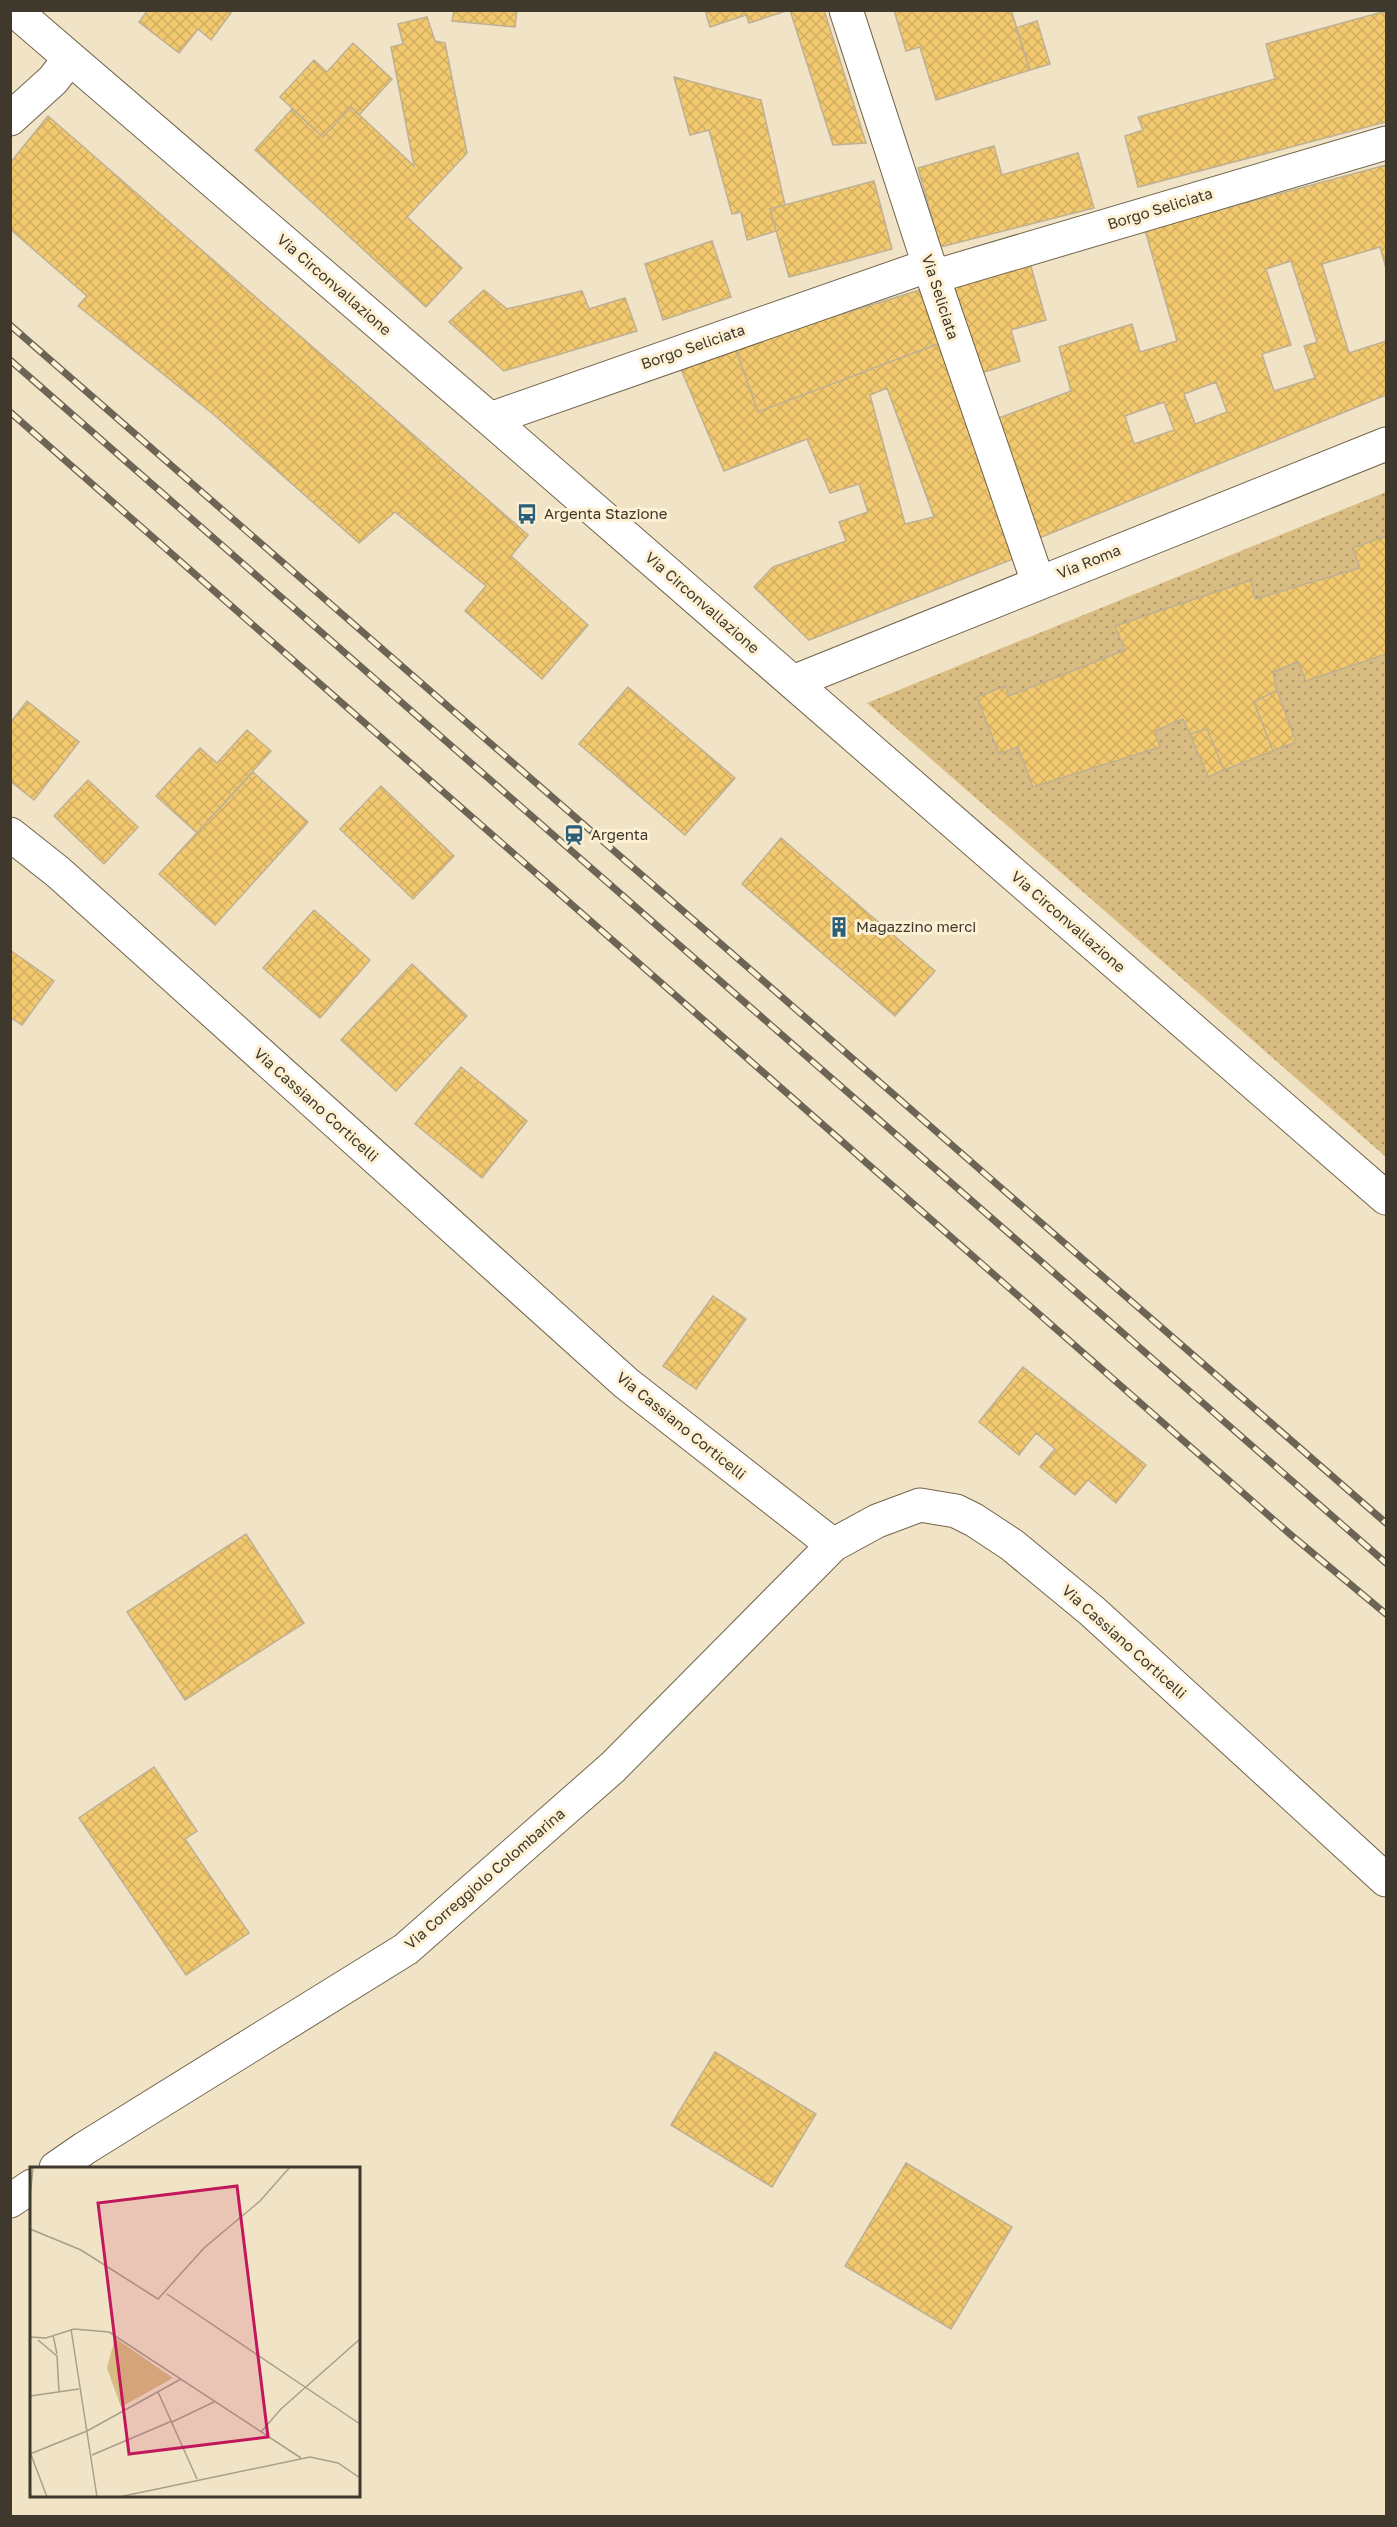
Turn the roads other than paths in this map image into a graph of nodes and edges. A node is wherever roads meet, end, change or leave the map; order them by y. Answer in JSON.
{"nodes":[{"id":1,"x":14,"y":10,"type":"edge"},
{"id":2,"x":846,"y":10,"type":"edge"},
{"id":3,"x":70,"y":58,"type":"junction"},
{"id":4,"x":10,"y":119,"type":"edge"},
{"id":5,"x":1386,"y":143,"type":"edge"},
{"id":6,"x":931,"y":271,"type":"junction"},
{"id":7,"x":490,"y":419,"type":"junction"},
{"id":8,"x":1386,"y":444,"type":"edge"},
{"id":9,"x":1038,"y":582,"type":"junction"},
{"id":10,"x":793,"y":682,"type":"junction"},
{"id":11,"x":10,"y":834,"type":"edge"},
{"id":12,"x":1386,"y":1198,"type":"edge"},
{"id":13,"x":833,"y":1545,"type":"junction"},
{"id":14,"x":1386,"y":1881,"type":"edge"},
{"id":15,"x":59,"y":2167,"type":"edge"},
{"id":16,"x":30,"y":2187,"type":"edge"},
{"id":17,"x":10,"y":2200,"type":"edge"}],
"edges":[{"from":1,"to":3,"type":"street","name":"Via Circonvallazione"},
{"from":2,"to":6,"type":"street","name":"Via Seliciata"},
{"from":3,"to":4,"type":"street"},
{"from":3,"to":7,"type":"street","name":"Via Circonvallazione"},
{"from":5,"to":6,"type":"street","name":"Borgo Seliciata"},
{"from":6,"to":7,"type":"street","name":"Borgo Seliciata"},
{"from":6,"to":9,"type":"street","name":"Via Seliciata"},
{"from":7,"to":10,"type":"street","name":"Via Circonvallazione"},
{"from":8,"to":9,"type":"street","name":"Via Roma"},
{"from":9,"to":10,"type":"street","name":"Via Roma"},
{"from":10,"to":12,"type":"street","name":"Via Circonvallazione"},
{"from":11,"to":13,"type":"street","name":"Via Cassiano Corticelli"},
{"from":13,"to":14,"type":"street","name":"Via Cassiano Corticelli"},
{"from":13,"to":15,"type":"street","name":"Via Correggiolo Colombarina"},
{"from":16,"to":17,"type":"street"}]}
